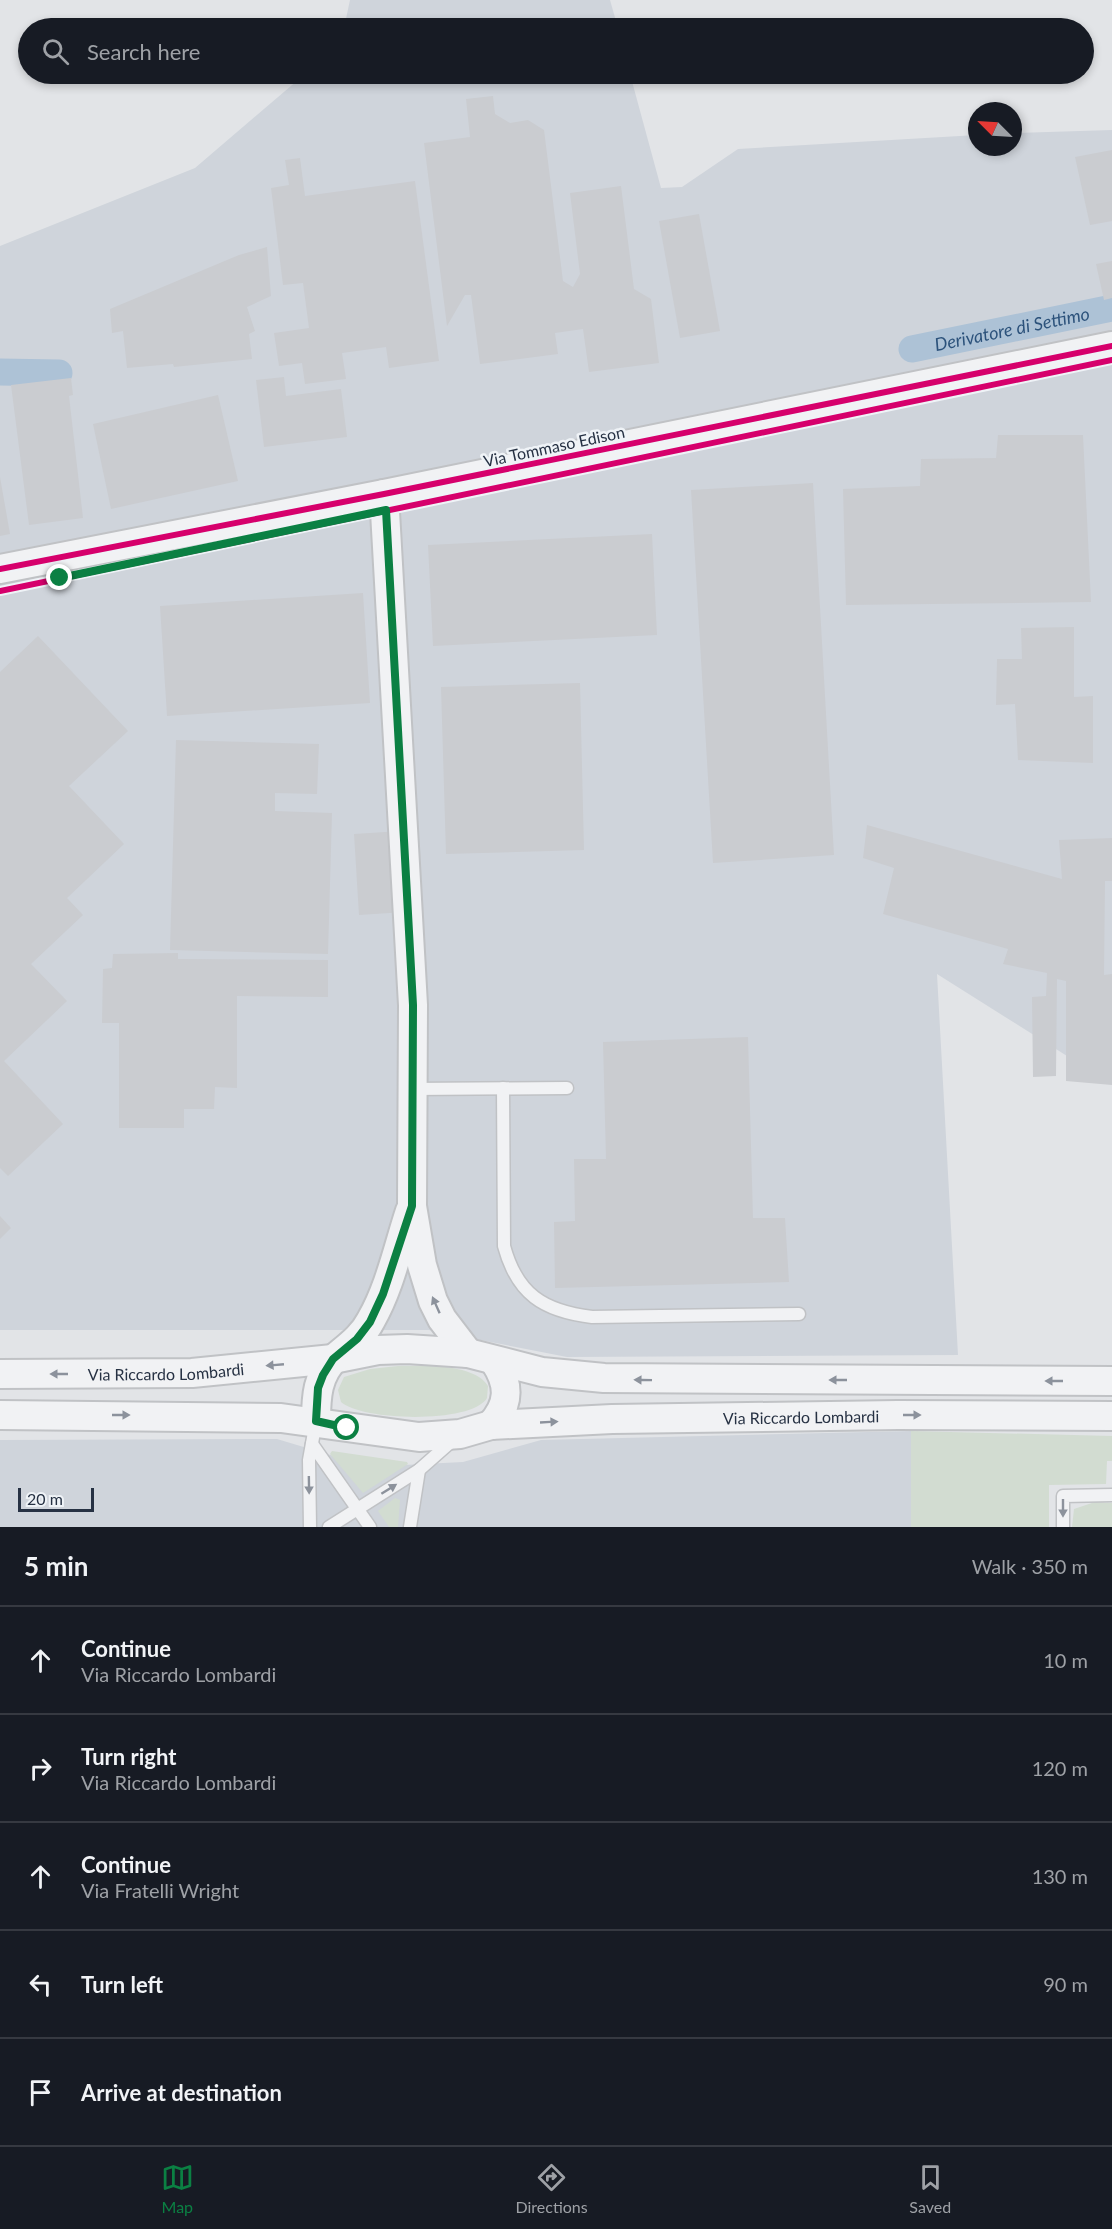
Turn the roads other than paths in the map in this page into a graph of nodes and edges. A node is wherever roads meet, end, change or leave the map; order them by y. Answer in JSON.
{"nodes":[{"id":1,"x":1112,"y":346,"type":"edge"},
{"id":2,"x":384,"y":494,"type":"junction"},
{"id":3,"x":0,"y":569,"type":"edge"},
{"id":4,"x":503,"y":1088,"type":"junction"},
{"id":5,"x":567,"y":1088,"type":"dead end"},
{"id":6,"x":412,"y":1089,"type":"junction"},
{"id":7,"x":412,"y":1206,"type":"junction"},
{"id":8,"x":799,"y":1314,"type":"dead end"},
{"id":9,"x":468,"y":1353,"type":"junction"},
{"id":10,"x":333,"y":1359,"type":"junction"},
{"id":11,"x":495,"y":1362,"type":"junction"},
{"id":12,"x":0,"y":1374,"type":"edge"},
{"id":13,"x":1112,"y":1381,"type":"edge"},
{"id":14,"x":0,"y":1415,"type":"edge"},
{"id":15,"x":1112,"y":1416,"type":"edge"},
{"id":16,"x":491,"y":1425,"type":"junction"},
{"id":17,"x":314,"y":1433,"type":"junction"},
{"id":18,"x":460,"y":1434,"type":"junction"},
{"id":19,"x":419,"y":1470,"type":"junction"},
{"id":20,"x":1112,"y":1495,"type":"edge"},
{"id":21,"x":359,"y":1508,"type":"junction"},
{"id":22,"x":310,"y":1527,"type":"edge"},
{"id":23,"x":329,"y":1527,"type":"edge"},
{"id":24,"x":369,"y":1527,"type":"edge"},
{"id":25,"x":410,"y":1527,"type":"edge"},
{"id":26,"x":1063,"y":1527,"type":"edge"}],
"edges":[{"from":1,"to":2,"type":"street","name":"Via Tommaso Edison"},
{"from":2,"to":3,"type":"street","name":"Via Tommaso Edison"},
{"from":2,"to":6,"type":"street"},
{"from":4,"to":5,"type":"lane"},
{"from":4,"to":6,"type":"lane"},
{"from":4,"to":8,"type":"lane"},
{"from":6,"to":7,"type":"street"},
{"from":9,"to":7,"type":"street","one_way":true},
{"from":7,"to":10,"type":"street"},
{"from":9,"to":10,"type":"street","name":"Via Riccardo Lombardi"},
{"from":9,"to":11,"type":"street","name":"Via Riccardo Lombardi"},
{"from":10,"to":12,"type":"street","name":"Via Riccardo Lombardi","one_way":true},
{"from":10,"to":17,"type":"street"},
{"from":13,"to":11,"type":"street","name":"Via Riccardo Lombardi","one_way":true},
{"from":11,"to":16,"type":"street"},
{"from":14,"to":17,"type":"street","name":"Via Riccardo Lombardi","one_way":true},
{"from":16,"to":15,"type":"street","name":"Via Riccardo Lombardi","one_way":true},
{"from":16,"to":18,"type":"street","name":"Via Riccardo Lombardi"},
{"from":17,"to":18,"type":"street","name":"Via Riccardo Lombardi"},
{"from":17,"to":21,"type":"lane"},
{"from":17,"to":22,"type":"lane","one_way":true},
{"from":18,"to":19,"type":"lane"},
{"from":21,"to":19,"type":"lane","one_way":true},
{"from":19,"to":25,"type":"lane"},
{"from":20,"to":26,"type":"lane","one_way":true},
{"from":21,"to":23,"type":"lane"},
{"from":21,"to":24,"type":"lane"}]}
